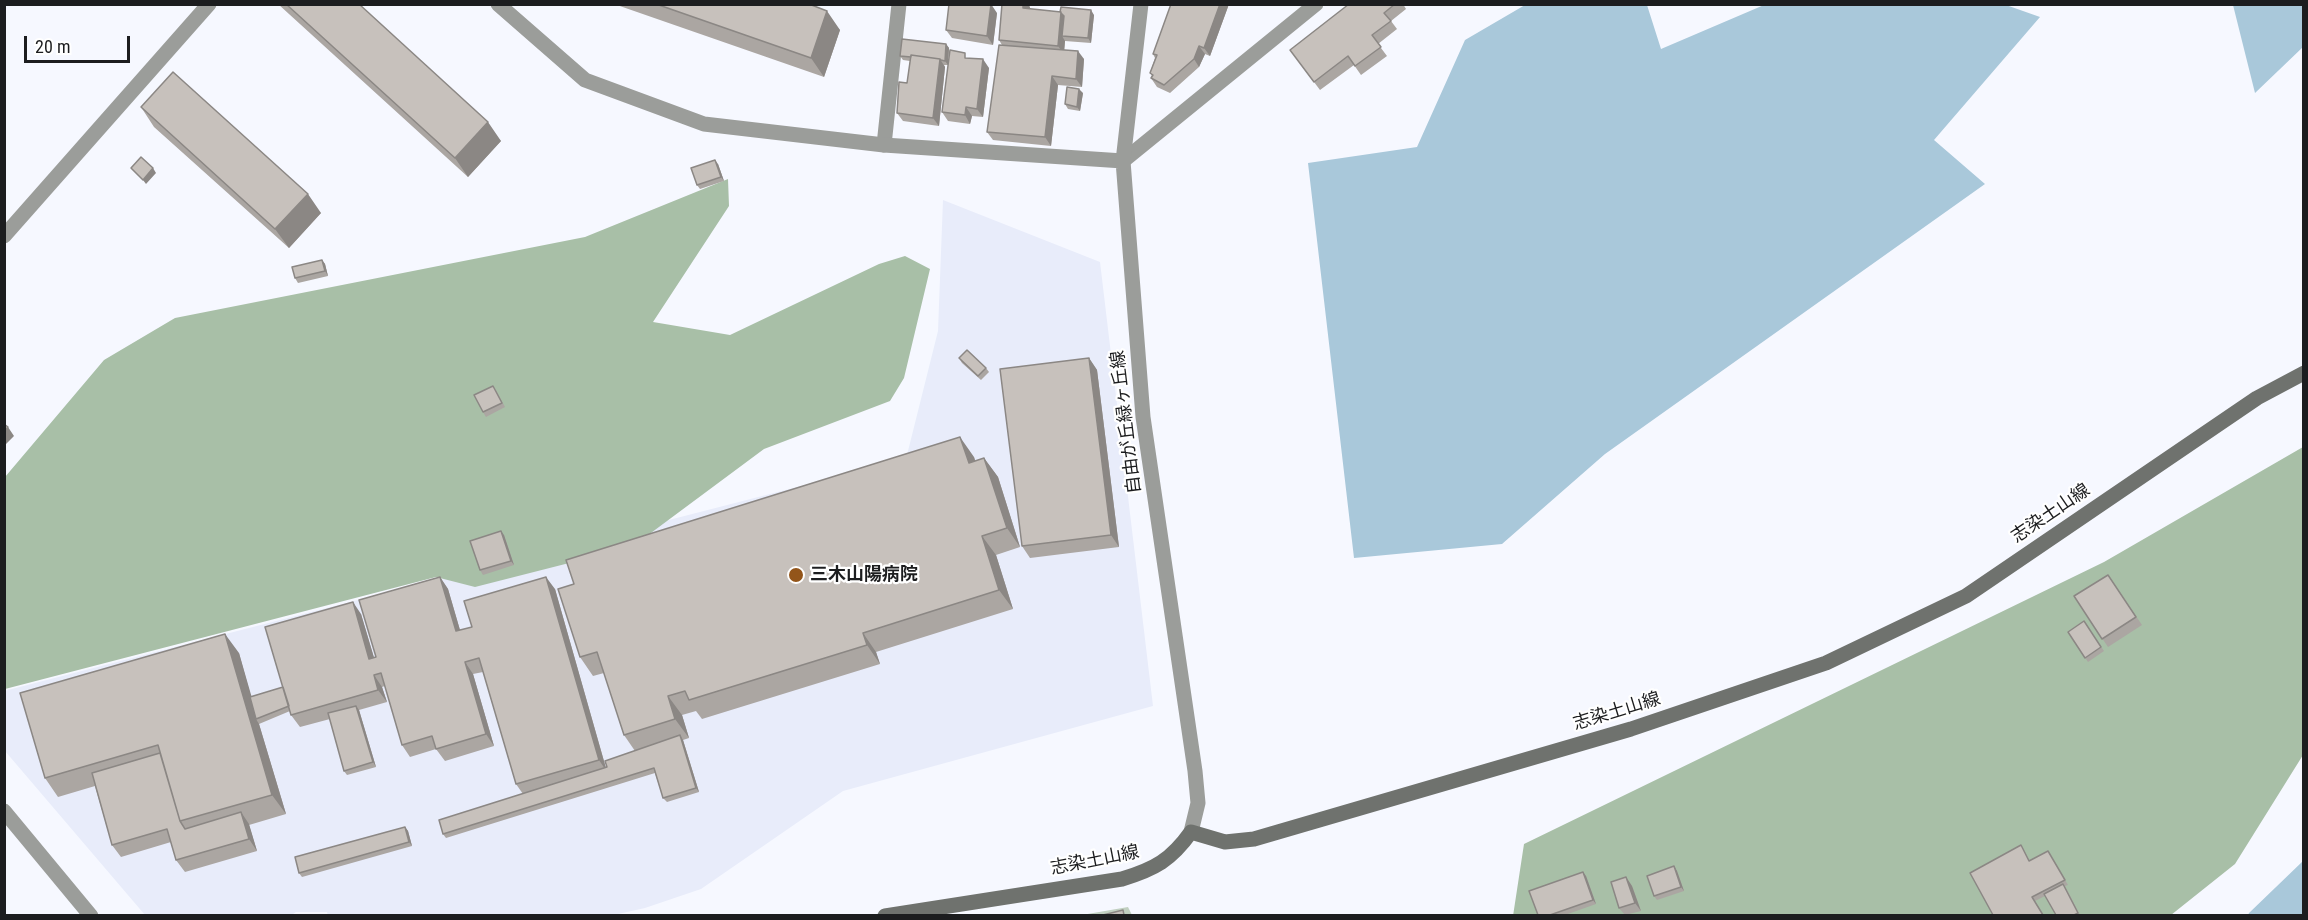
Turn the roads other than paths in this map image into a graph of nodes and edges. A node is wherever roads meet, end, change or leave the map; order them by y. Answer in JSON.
{"nodes":[{"id":1,"x":209,"y":4,"type":"edge"},
{"id":2,"x":498,"y":4,"type":"edge"},
{"id":3,"x":899,"y":4,"type":"edge"},
{"id":4,"x":1141,"y":4,"type":"edge"},
{"id":5,"x":1316,"y":4,"type":"edge"},
{"id":6,"x":884,"y":144,"type":"junction"},
{"id":7,"x":1123,"y":161,"type":"junction"},
{"id":8,"x":4,"y":236,"type":"edge"},
{"id":9,"x":2304,"y":373,"type":"edge"},
{"id":10,"x":4,"y":811,"type":"edge"},
{"id":11,"x":1191,"y":832,"type":"junction"},
{"id":12,"x":91,"y":915,"type":"edge"},
{"id":13,"x":885,"y":915,"type":"edge"}],
"edges":[{"from":1,"to":8,"type":"street"},
{"from":2,"to":6,"type":"street"},
{"from":3,"to":6,"type":"street"},
{"from":4,"to":7,"type":"street","name":"自由が丘緑ヶ丘線"},
{"from":5,"to":7,"type":"street"},
{"from":6,"to":7,"type":"street"},
{"from":7,"to":11,"type":"street","name":"自由が丘緑ヶ丘線"},
{"from":9,"to":11,"type":"main road","name":"志染土山線"},
{"from":10,"to":12,"type":"street"},
{"from":11,"to":13,"type":"main road","name":"志染土山線"}]}
